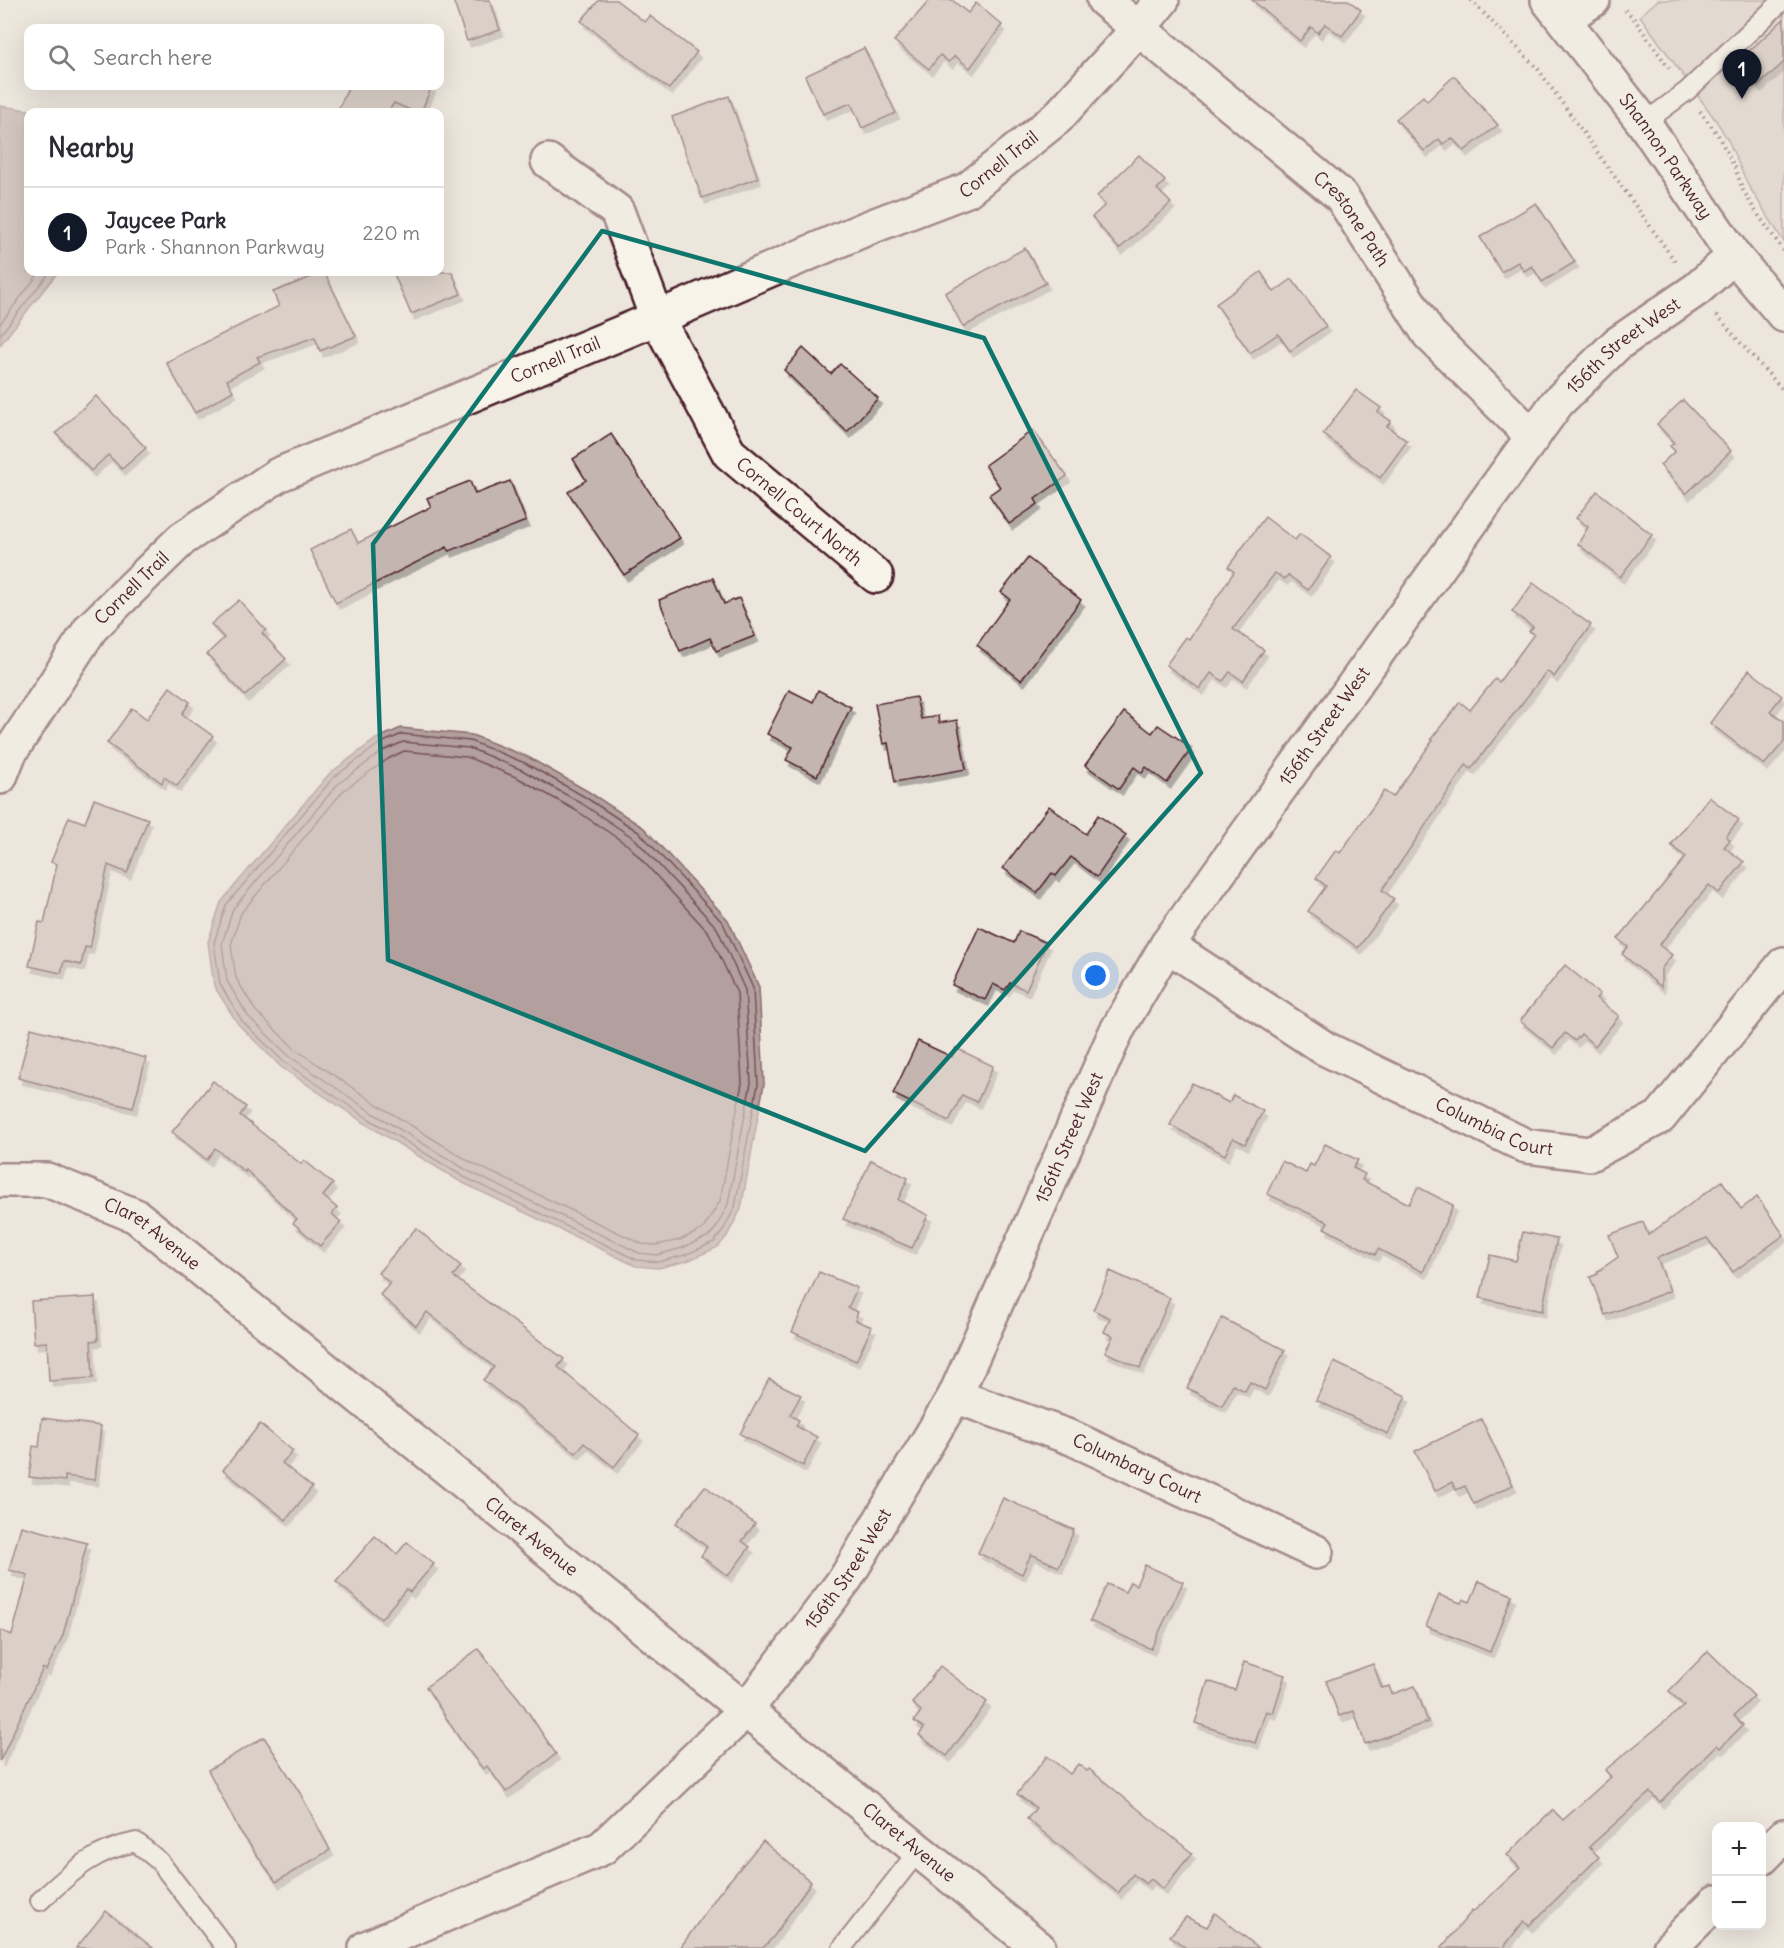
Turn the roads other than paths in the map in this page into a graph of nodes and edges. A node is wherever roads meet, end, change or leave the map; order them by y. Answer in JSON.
{"nodes":[{"id":1,"x":1104,"y":0,"type":"edge"},
{"id":2,"x":1161,"y":0,"type":"edge"},
{"id":3,"x":1783,"y":0,"type":"edge"},
{"id":4,"x":1606,"y":3,"type":"edge"},
{"id":5,"x":1556,"y":9,"type":"edge"},
{"id":6,"x":1139,"y":28,"type":"junction"},
{"id":7,"x":1644,"y":123,"type":"junction"},
{"id":8,"x":548,"y":161,"type":"dead end"},
{"id":9,"x":1734,"y":256,"type":"junction"},
{"id":10,"x":1784,"y":315,"type":"edge"},
{"id":11,"x":657,"y":318,"type":"junction"},
{"id":12,"x":1533,"y":437,"type":"junction"},
{"id":13,"x":876,"y":576,"type":"dead end"},
{"id":14,"x":0,"y":777,"type":"edge"},
{"id":15,"x":1167,"y":945,"type":"junction"},
{"id":16,"x":1784,"y":964,"type":"edge"},
{"id":17,"x":0,"y":1180,"type":"edge"},
{"id":18,"x":955,"y":1396,"type":"junction"},
{"id":19,"x":1316,"y":1552,"type":"dead end"},
{"id":20,"x":746,"y":1710,"type":"junction"},
{"id":21,"x":1784,"y":1836,"type":"edge"},
{"id":22,"x":919,"y":1850,"type":"junction"},
{"id":23,"x":1766,"y":1853,"type":"edge"},
{"id":24,"x":40,"y":1901,"type":"dead end"},
{"id":25,"x":1712,"y":1906,"type":"edge"},
{"id":26,"x":226,"y":1948,"type":"edge"},
{"id":27,"x":366,"y":1948,"type":"edge"},
{"id":28,"x":842,"y":1948,"type":"edge"},
{"id":29,"x":1039,"y":1948,"type":"edge"},
{"id":30,"x":1670,"y":1948,"type":"edge"}],
"edges":[{"from":1,"to":6,"type":"street","name":"Crestone Path"},
{"from":2,"to":6,"type":"street","name":"Cornell Trail"},
{"from":3,"to":7,"type":"lane"},
{"from":4,"to":5,"type":"street"},
{"from":5,"to":7,"type":"street","name":"Shannon Parkway"},
{"from":6,"to":11,"type":"street","name":"Cornell Trail"},
{"from":6,"to":12,"type":"street","name":"Crestone Path"},
{"from":7,"to":9,"type":"street","name":"Shannon Parkway"},
{"from":8,"to":11,"type":"street","name":"Cornell Court North"},
{"from":9,"to":10,"type":"street","name":"Shannon Parkway"},
{"from":9,"to":12,"type":"street","name":"156th Street West"},
{"from":11,"to":13,"type":"street","name":"Cornell Court North"},
{"from":11,"to":14,"type":"street","name":"Cornell Trail"},
{"from":12,"to":15,"type":"street","name":"156th Street West"},
{"from":15,"to":16,"type":"street","name":"Columbia Court"},
{"from":15,"to":18,"type":"street","name":"156th Street West"},
{"from":17,"to":20,"type":"street","name":"Claret Avenue"},
{"from":18,"to":19,"type":"street","name":"Columbary Court"},
{"from":18,"to":20,"type":"street","name":"156th Street West"},
{"from":20,"to":22,"type":"street","name":"Claret Avenue"},
{"from":20,"to":27,"type":"street","name":"156th Street West"},
{"from":21,"to":23,"type":"street"},
{"from":22,"to":28,"type":"lane"},
{"from":22,"to":29,"type":"street","name":"Claret Avenue"},
{"from":24,"to":26,"type":"lane"},
{"from":25,"to":30,"type":"street"}]}
